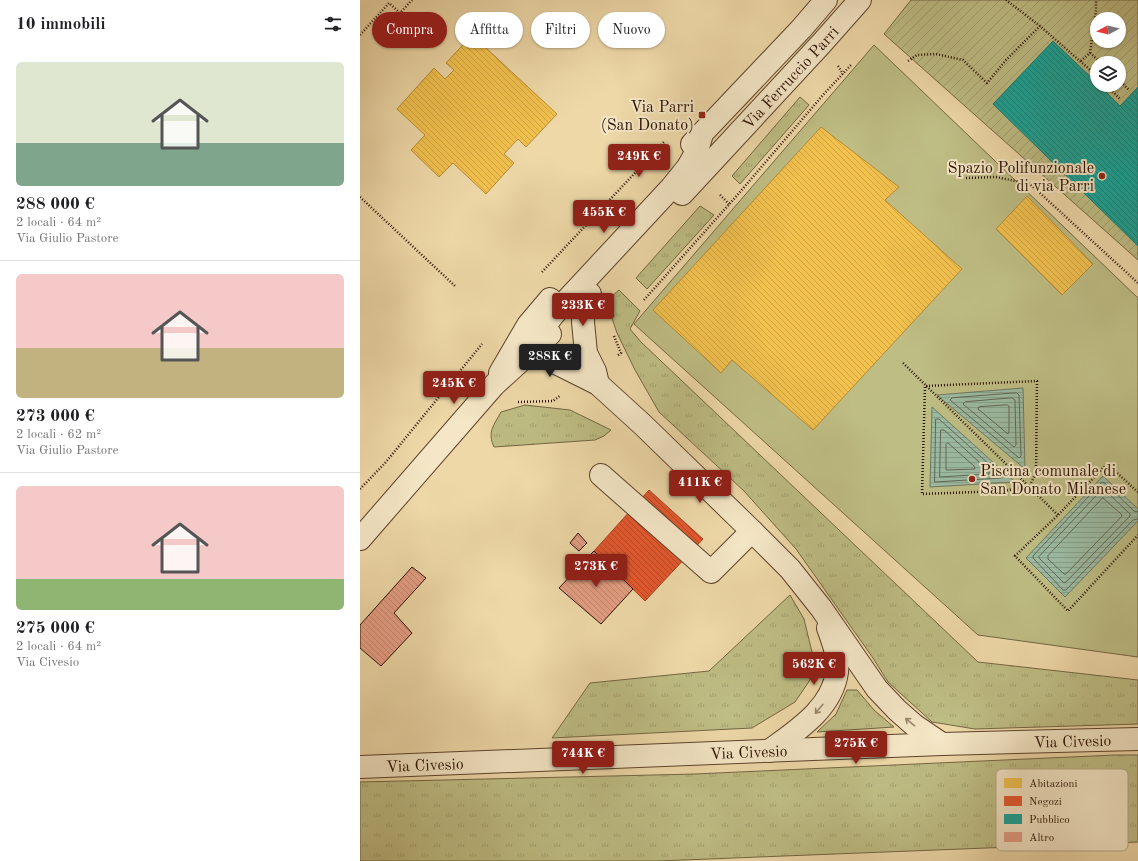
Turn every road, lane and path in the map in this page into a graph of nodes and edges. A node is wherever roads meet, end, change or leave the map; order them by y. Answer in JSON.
{"nodes":[{"id":1,"x":412,"y":0,"type":"edge"},
{"id":2,"x":826,"y":0,"type":"edge"},
{"id":3,"x":841,"y":0,"type":"edge"},
{"id":4,"x":860,"y":0,"type":"edge"},
{"id":5,"x":1006,"y":0,"type":"edge"},
{"id":6,"x":1096,"y":0,"type":"edge"},
{"id":7,"x":1040,"y":26,"type":"junction"},
{"id":8,"x":360,"y":35,"type":"edge"},
{"id":9,"x":1090,"y":53,"type":"junction"},
{"id":10,"x":1093,"y":56,"type":"edge"},
{"id":11,"x":908,"y":61,"type":"dead end"},
{"id":12,"x":1081,"y":61,"type":"junction"},
{"id":13,"x":851,"y":65,"type":"dead end"},
{"id":14,"x":1090,"y":69,"type":"edge"},
{"id":15,"x":1126,"y":87,"type":"edge"},
{"id":16,"x":1129,"y":90,"type":"dead end"},
{"id":17,"x":1113,"y":92,"type":"edge"},
{"id":18,"x":1120,"y":99,"type":"dead end"},
{"id":19,"x":666,"y":140,"type":"dead end"},
{"id":20,"x":720,"y":153,"type":"junction"},
{"id":21,"x":966,"y":178,"type":"dead end"},
{"id":22,"x":360,"y":196,"type":"edge"},
{"id":23,"x":540,"y":274,"type":"dead end"},
{"id":24,"x":1138,"y":283,"type":"edge"},
{"id":25,"x":455,"y":286,"type":"dead end"},
{"id":26,"x":590,"y":294,"type":"junction"},
{"id":27,"x":644,"y":300,"type":"dead end"},
{"id":28,"x":543,"y":330,"type":"junction"},
{"id":29,"x":613,"y":334,"type":"dead end"},
{"id":30,"x":485,"y":340,"type":"dead end"},
{"id":31,"x":903,"y":363,"type":"dead end"},
{"id":32,"x":592,"y":372,"type":"junction"},
{"id":33,"x":925,"y":386,"type":"junction"},
{"id":34,"x":513,"y":407,"type":"dead end"},
{"id":35,"x":601,"y":475,"type":"dead end"},
{"id":36,"x":1028,"y":487,"type":"junction"},
{"id":37,"x":360,"y":489,"type":"edge"},
{"id":38,"x":1138,"y":492,"type":"edge"},
{"id":39,"x":1058,"y":515,"type":"junction"},
{"id":40,"x":752,"y":531,"type":"junction"},
{"id":41,"x":1138,"y":535,"type":"edge"},
{"id":42,"x":360,"y":539,"type":"edge"},
{"id":43,"x":821,"y":608,"type":"junction"},
{"id":44,"x":1138,"y":739,"type":"edge"},
{"id":45,"x":942,"y":744,"type":"junction"},
{"id":46,"x":769,"y":751,"type":"junction"},
{"id":47,"x":360,"y":767,"type":"edge"}],
"edges":[{"from":1,"to":8,"type":"path"},
{"from":2,"to":28,"type":"street","name":"Via Ferruccio Parri"},
{"from":3,"to":20,"type":"street","name":"Via Ferruccio Parri"},
{"from":4,"to":20,"type":"street","name":"Via Ferruccio Parri"},
{"from":5,"to":7,"type":"path"},
{"from":6,"to":9,"type":"path"},
{"from":7,"to":11,"type":"path"},
{"from":7,"to":12,"type":"path"},
{"from":9,"to":10,"type":"path"},
{"from":9,"to":12,"type":"path"},
{"from":12,"to":14,"type":"path"},
{"from":13,"to":27,"type":"path"},
{"from":15,"to":16,"type":"path"},
{"from":17,"to":18,"type":"path"},
{"from":19,"to":23,"type":"path"},
{"from":20,"to":26,"type":"street","name":"Via Ferruccio Parri"},
{"from":21,"to":24,"type":"path"},
{"from":22,"to":25,"type":"path"},
{"from":26,"to":28,"type":"street","name":"Via Ferruccio Parri"},
{"from":26,"to":32,"type":"street"},
{"from":28,"to":32,"type":"street"},
{"from":28,"to":42,"type":"street","name":"Via Ferruccio Parri"},
{"from":29,"to":32,"type":"path"},
{"from":30,"to":37,"type":"path"},
{"from":31,"to":33,"type":"path"},
{"from":32,"to":34,"type":"path"},
{"from":32,"to":40,"type":"street"},
{"from":33,"to":36,"type":"path"},
{"from":33,"to":36,"type":"path"},
{"from":33,"to":36,"type":"path"},
{"from":35,"to":40,"type":"street"},
{"from":36,"to":39,"type":"path"},
{"from":38,"to":39,"type":"path"},
{"from":39,"to":41,"type":"path"},
{"from":40,"to":43,"type":"street"},
{"from":45,"to":43,"type":"street","one_way":true},
{"from":43,"to":46,"type":"street","one_way":true},
{"from":44,"to":45,"type":"street","name":"Via Civesio"},
{"from":45,"to":46,"type":"street","name":"Via Civesio"},
{"from":46,"to":47,"type":"street","name":"Via Civesio"}]}
